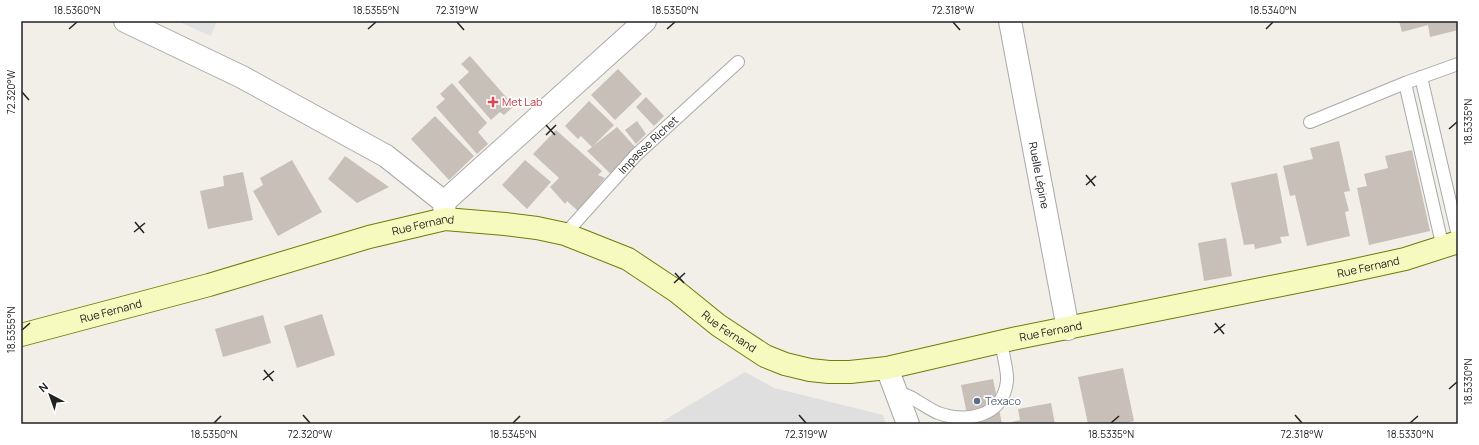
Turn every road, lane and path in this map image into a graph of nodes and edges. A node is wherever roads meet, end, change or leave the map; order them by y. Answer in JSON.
{"nodes":[{"id":1,"x":125,"y":21,"type":"edge"},
{"id":2,"x":1010,"y":21,"type":"edge"},
{"id":3,"x":640,"y":23,"type":"edge"},
{"id":4,"x":738,"y":62,"type":"dead end"},
{"id":5,"x":1458,"y":64,"type":"edge"},
{"id":6,"x":1421,"y":77,"type":"junction"},
{"id":7,"x":1405,"y":83,"type":"junction"},
{"id":8,"x":1310,"y":122,"type":"dead end"},
{"id":9,"x":445,"y":210,"type":"junction"},
{"id":10,"x":565,"y":234,"type":"junction"},
{"id":11,"x":1453,"y":242,"type":"edge"},
{"id":12,"x":1068,"y":329,"type":"junction"},
{"id":13,"x":21,"y":335,"type":"edge"},
{"id":14,"x":1002,"y":342,"type":"junction"},
{"id":15,"x":888,"y":368,"type":"junction"},
{"id":16,"x":895,"y":391,"type":"junction"},
{"id":17,"x":908,"y":424,"type":"edge"}],
"edges":[{"from":1,"to":9,"type":"street"},
{"from":2,"to":12,"type":"street","name":"Ruelle Lépine"},
{"from":3,"to":9,"type":"street"},
{"from":4,"to":10,"type":"lane","name":"Impasse Richet"},
{"from":5,"to":6,"type":"lane"},
{"from":6,"to":7,"type":"lane"},
{"from":6,"to":11,"type":"lane"},
{"from":7,"to":8,"type":"lane"},
{"from":7,"to":11,"type":"lane"},
{"from":9,"to":10,"type":"street","name":"Rue Fernand"},
{"from":9,"to":13,"type":"street","name":"Rue Fernand"},
{"from":10,"to":15,"type":"street","name":"Rue Fernand"},
{"from":11,"to":12,"type":"street","name":"Rue Fernand"},
{"from":12,"to":14,"type":"street","name":"Rue Fernand"},
{"from":14,"to":15,"type":"street","name":"Rue Fernand"},
{"from":14,"to":16,"type":"lane"},
{"from":15,"to":16,"type":"street"},
{"from":16,"to":17,"type":"street"}]}
